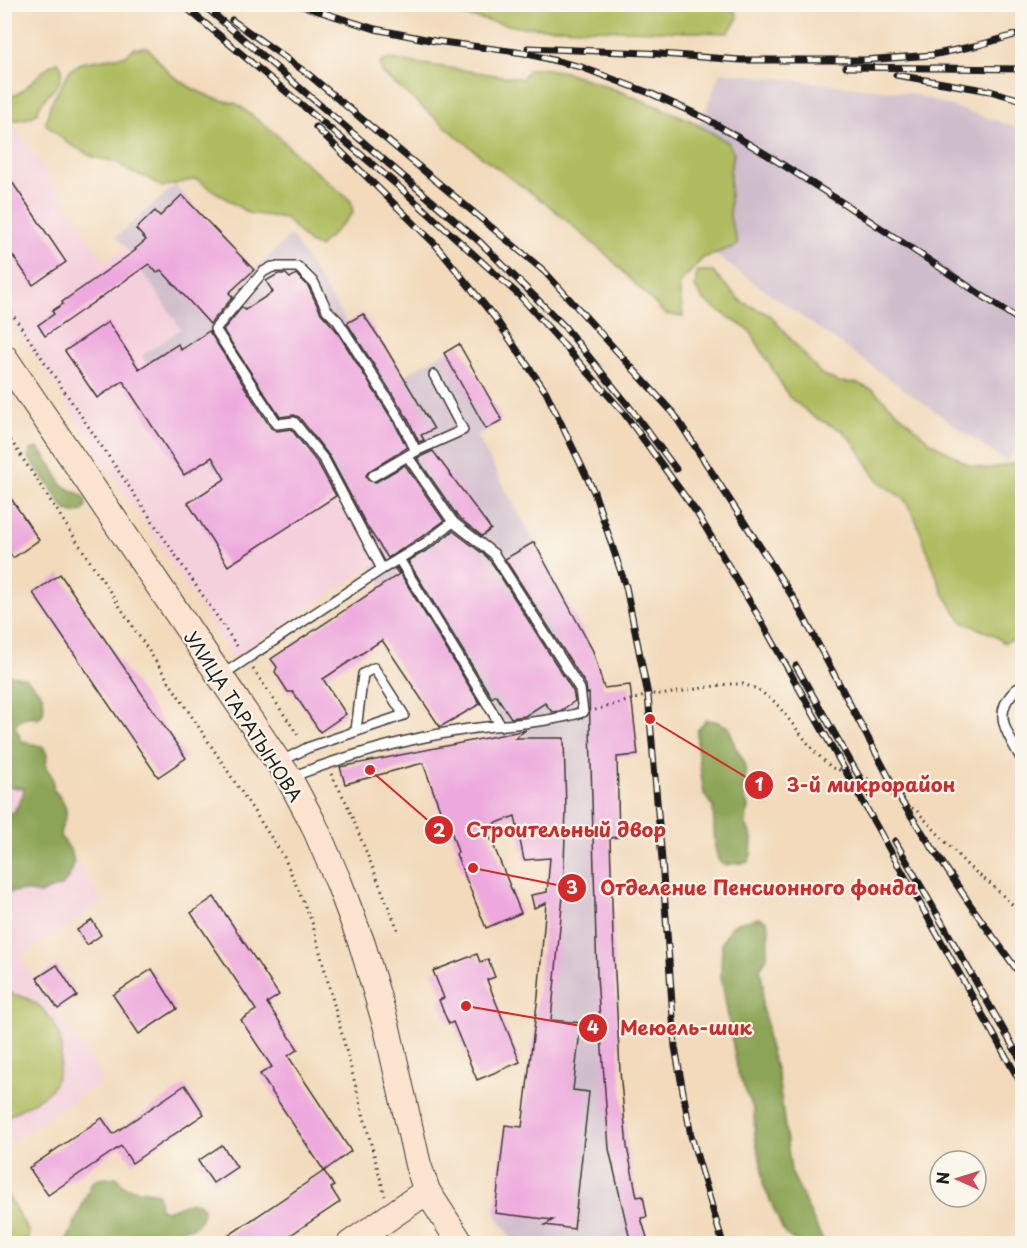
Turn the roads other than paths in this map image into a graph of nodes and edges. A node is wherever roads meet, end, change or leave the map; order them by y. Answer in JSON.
{"nodes":[{"id":1,"x":4,"y":357,"type":"edge"},
{"id":2,"x":434,"y":375,"type":"dead end"},
{"id":3,"x":412,"y":454,"type":"junction"},
{"id":4,"x":373,"y":476,"type":"dead end"},
{"id":5,"x":453,"y":522,"type":"junction"},
{"id":6,"x":399,"y":559,"type":"junction"},
{"id":7,"x":382,"y":568,"type":"junction"},
{"id":8,"x":220,"y":677,"type":"junction"},
{"id":9,"x":1023,"y":686,"type":"edge"},
{"id":10,"x":501,"y":726,"type":"junction"},
{"id":11,"x":356,"y":730,"type":"junction"},
{"id":12,"x":1023,"y":760,"type":"edge"},
{"id":13,"x":283,"y":771,"type":"junction"},
{"id":14,"x":427,"y":1191,"type":"junction"},
{"id":15,"x":350,"y":1244,"type":"edge"},
{"id":16,"x":461,"y":1244,"type":"edge"}],
"edges":[{"from":1,"to":8,"type":"street","name":"УЛИЦА ТАРАТЫНОВА"},
{"from":2,"to":3,"type":"lane"},
{"from":3,"to":4,"type":"lane"},
{"from":3,"to":5,"type":"lane"},
{"from":3,"to":7,"type":"lane"},
{"from":5,"to":6,"type":"lane"},
{"from":5,"to":10,"type":"lane"},
{"from":6,"to":7,"type":"lane"},
{"from":6,"to":10,"type":"lane"},
{"from":7,"to":8,"type":"lane"},
{"from":8,"to":13,"type":"street","name":"УЛИЦА ТАРАТЫНОВА"},
{"from":9,"to":12,"type":"lane"},
{"from":10,"to":13,"type":"lane"},
{"from":11,"to":11,"type":"lane"},
{"from":11,"to":13,"type":"lane"},
{"from":13,"to":14,"type":"street","name":"УЛИЦА ТАРАТЫНОВА"},
{"from":14,"to":15,"type":"street"},
{"from":14,"to":16,"type":"street","name":"УЛИЦА ТАРАТЫНОВА"}]}
